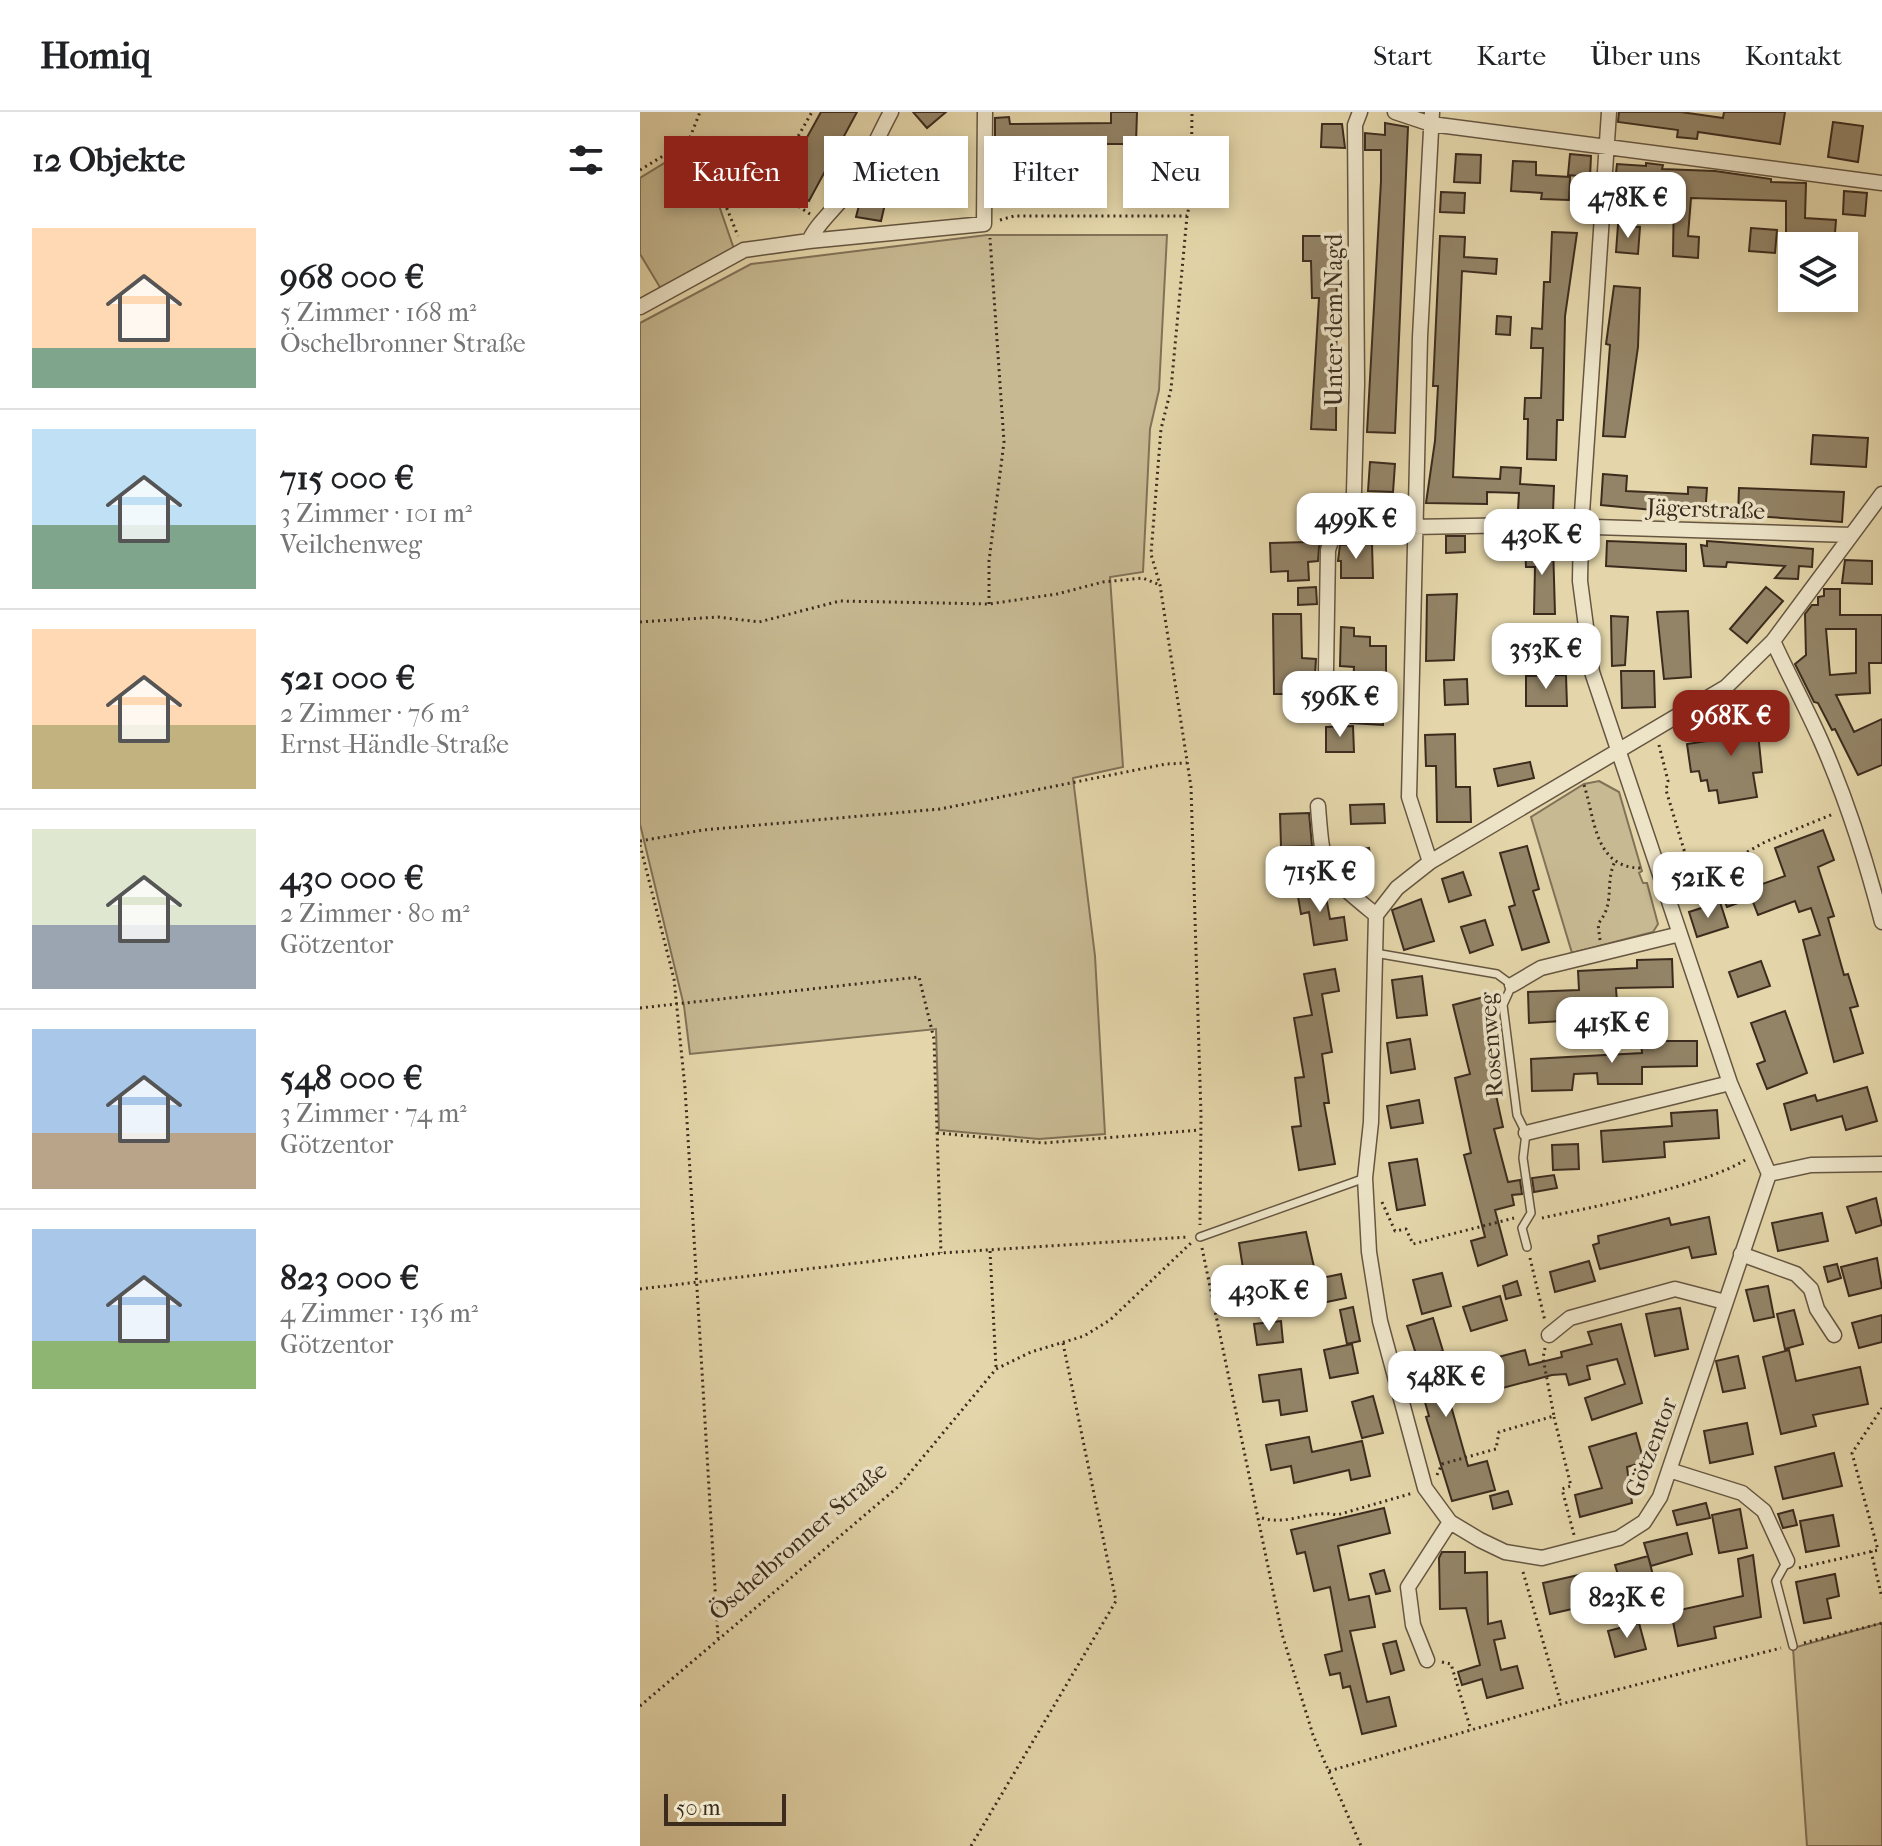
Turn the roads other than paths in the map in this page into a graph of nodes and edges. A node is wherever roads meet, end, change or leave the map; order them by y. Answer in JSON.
{"nodes":[{"id":1,"x":891,"y":112,"type":"edge"},
{"id":2,"x":985,"y":112,"type":"edge"},
{"id":3,"x":1360,"y":112,"type":"edge"},
{"id":4,"x":1395,"y":112,"type":"edge"},
{"id":5,"x":1609,"y":112,"type":"edge"},
{"id":6,"x":1431,"y":118,"type":"edge"},
{"id":7,"x":1605,"y":145,"type":"junction"},
{"id":8,"x":1882,"y":183,"type":"edge"},
{"id":9,"x":811,"y":236,"type":"junction"},
{"id":10,"x":640,"y":307,"type":"edge"},
{"id":11,"x":1882,"y":494,"type":"edge"},
{"id":12,"x":1416,"y":525,"type":"junction"},
{"id":13,"x":1353,"y":528,"type":"junction"},
{"id":14,"x":1581,"y":528,"type":"junction"},
{"id":15,"x":1851,"y":535,"type":"junction"},
{"id":16,"x":1773,"y":641,"type":"junction"},
{"id":17,"x":1326,"y":670,"type":"dead end"},
{"id":18,"x":1620,"y":749,"type":"junction"},
{"id":19,"x":1318,"y":806,"type":"dead end"},
{"id":20,"x":1430,"y":862,"type":"junction"},
{"id":21,"x":1376,"y":915,"type":"junction"},
{"id":22,"x":1882,"y":922,"type":"edge"},
{"id":23,"x":1680,"y":934,"type":"junction"},
{"id":24,"x":1373,"y":953,"type":"junction"},
{"id":25,"x":1512,"y":985,"type":"junction"},
{"id":26,"x":1730,"y":1083,"type":"junction"},
{"id":27,"x":1526,"y":1133,"type":"junction"},
{"id":28,"x":1882,"y":1164,"type":"edge"},
{"id":29,"x":1769,"y":1174,"type":"junction"},
{"id":30,"x":1365,"y":1178,"type":"junction"},
{"id":31,"x":1200,"y":1237,"type":"road end"},
{"id":32,"x":1527,"y":1247,"type":"road end"},
{"id":33,"x":1741,"y":1254,"type":"junction"},
{"id":34,"x":1725,"y":1302,"type":"junction"},
{"id":35,"x":1549,"y":1335,"type":"road end"},
{"id":36,"x":1834,"y":1335,"type":"dead end"},
{"id":37,"x":1669,"y":1470,"type":"junction"},
{"id":38,"x":1450,"y":1522,"type":"junction"},
{"id":39,"x":1787,"y":1561,"type":"joint"},
{"id":40,"x":1793,"y":1646,"type":"road end"},
{"id":41,"x":1427,"y":1660,"type":"road end"}],
"edges":[{"from":1,"to":9,"type":"street"},
{"from":2,"to":9,"type":"street"},
{"from":3,"to":13,"type":"street","name":"Unter dem Nagd"},
{"from":4,"to":6,"type":"street"},
{"from":5,"to":7,"type":"street"},
{"from":6,"to":7,"type":"street"},
{"from":6,"to":12,"type":"street"},
{"from":7,"to":8,"type":"street"},
{"from":7,"to":14,"type":"street"},
{"from":9,"to":10,"type":"street"},
{"from":11,"to":15,"type":"street"},
{"from":12,"to":13,"type":"street"},
{"from":12,"to":14,"type":"street","name":"Jägerstraße"},
{"from":12,"to":20,"type":"street"},
{"from":13,"to":17,"type":"street"},
{"from":14,"to":15,"type":"street","name":"Jägerstraße"},
{"from":14,"to":18,"type":"street"},
{"from":15,"to":16,"type":"street"},
{"from":16,"to":18,"type":"street"},
{"from":16,"to":22,"type":"street"},
{"from":18,"to":20,"type":"street"},
{"from":18,"to":23,"type":"street"},
{"from":19,"to":21,"type":"street"},
{"from":20,"to":21,"type":"street"},
{"from":21,"to":24,"type":"street"},
{"from":23,"to":25,"type":"street"},
{"from":23,"to":26,"type":"street"},
{"from":24,"to":25,"type":"lane","name":"Rosenweg"},
{"from":24,"to":30,"type":"street"},
{"from":25,"to":27,"type":"lane","name":"Rosenweg"},
{"from":26,"to":27,"type":"street"},
{"from":26,"to":29,"type":"street"},
{"from":27,"to":32,"type":"lane","name":"Rosenweg"},
{"from":28,"to":29,"type":"street"},
{"from":29,"to":33,"type":"street","name":"Götzentor"},
{"from":30,"to":31,"type":"lane"},
{"from":30,"to":38,"type":"street","name":"Götzentor"},
{"from":33,"to":34,"type":"street","name":"Götzentor"},
{"from":33,"to":36,"type":"street"},
{"from":34,"to":35,"type":"street"},
{"from":34,"to":37,"type":"street","name":"Götzentor"},
{"from":37,"to":38,"type":"street","name":"Götzentor"},
{"from":37,"to":39,"type":"street"},
{"from":38,"to":41,"type":"street"},
{"from":39,"to":40,"type":"lane"}]}
